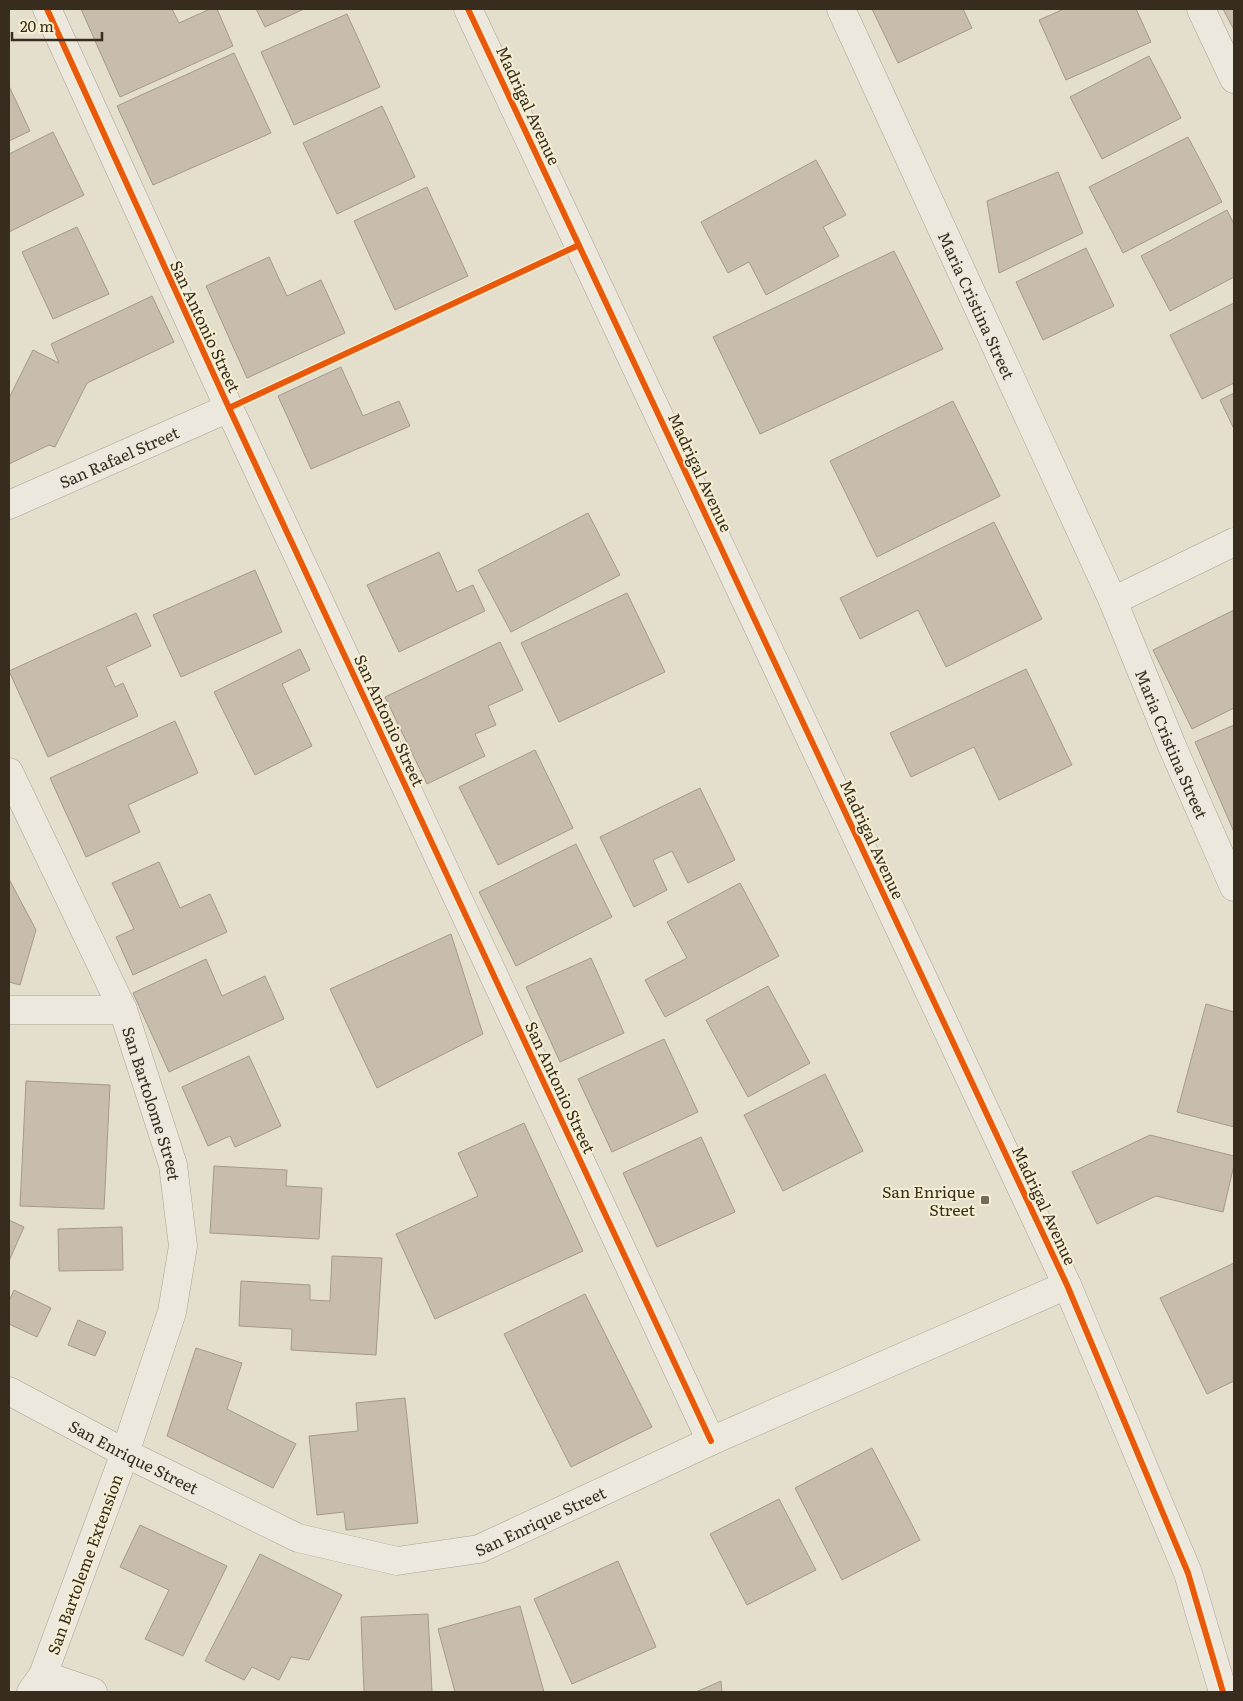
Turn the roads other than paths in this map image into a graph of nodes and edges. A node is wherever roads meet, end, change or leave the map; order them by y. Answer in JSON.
{"nodes":[{"id":1,"x":47,"y":9,"type":"edge"},
{"id":2,"x":468,"y":9,"type":"edge"},
{"id":3,"x":841,"y":9,"type":"edge"},
{"id":4,"x":1201,"y":9,"type":"edge"},
{"id":5,"x":1234,"y":79,"type":"edge"},
{"id":6,"x":229,"y":408,"type":"junction"},
{"id":7,"x":9,"y":505,"type":"edge"},
{"id":8,"x":1234,"y":542,"type":"edge"},
{"id":9,"x":1112,"y":601,"type":"junction"},
{"id":10,"x":9,"y":772,"type":"edge"},
{"id":11,"x":1234,"y":887,"type":"edge"},
{"id":12,"x":9,"y":1010,"type":"edge"},
{"id":13,"x":123,"y":1010,"type":"junction"},
{"id":14,"x":1067,"y":1285,"type":"junction"},
{"id":15,"x":9,"y":1391,"type":"edge"},
{"id":16,"x":711,"y":1441,"type":"junction"},
{"id":17,"x":125,"y":1453,"type":"junction"},
{"id":18,"x":37,"y":1684,"type":"edge"},
{"id":19,"x":93,"y":1692,"type":"edge"},
{"id":20,"x":1223,"y":1692,"type":"edge"}],
"edges":[{"from":1,"to":6,"type":"street","name":"San Antonio Street"},
{"from":2,"to":14,"type":"street","name":"Madrigal Avenue"},
{"from":3,"to":9,"type":"street","name":"Maria Cristina Street"},
{"from":4,"to":5,"type":"street"},
{"from":6,"to":7,"type":"street","name":"San Rafael Street"},
{"from":6,"to":16,"type":"street","name":"San Antonio Street"},
{"from":8,"to":9,"type":"street"},
{"from":9,"to":11,"type":"street","name":"Maria Cristina Street"},
{"from":10,"to":13,"type":"street","name":"San Bartolome Street"},
{"from":12,"to":13,"type":"street"},
{"from":13,"to":17,"type":"street","name":"San Bartolome Street"},
{"from":14,"to":16,"type":"street","name":"San Enrique Street"},
{"from":14,"to":20,"type":"street","name":"Madrigal Avenue"},
{"from":15,"to":17,"type":"street","name":"San Enrique Street"},
{"from":16,"to":17,"type":"street","name":"San Enrique Street"},
{"from":17,"to":18,"type":"street","name":"San Bartoleme Extension"},
{"from":18,"to":19,"type":"street","name":"San Bartoleme Extension"}]}
